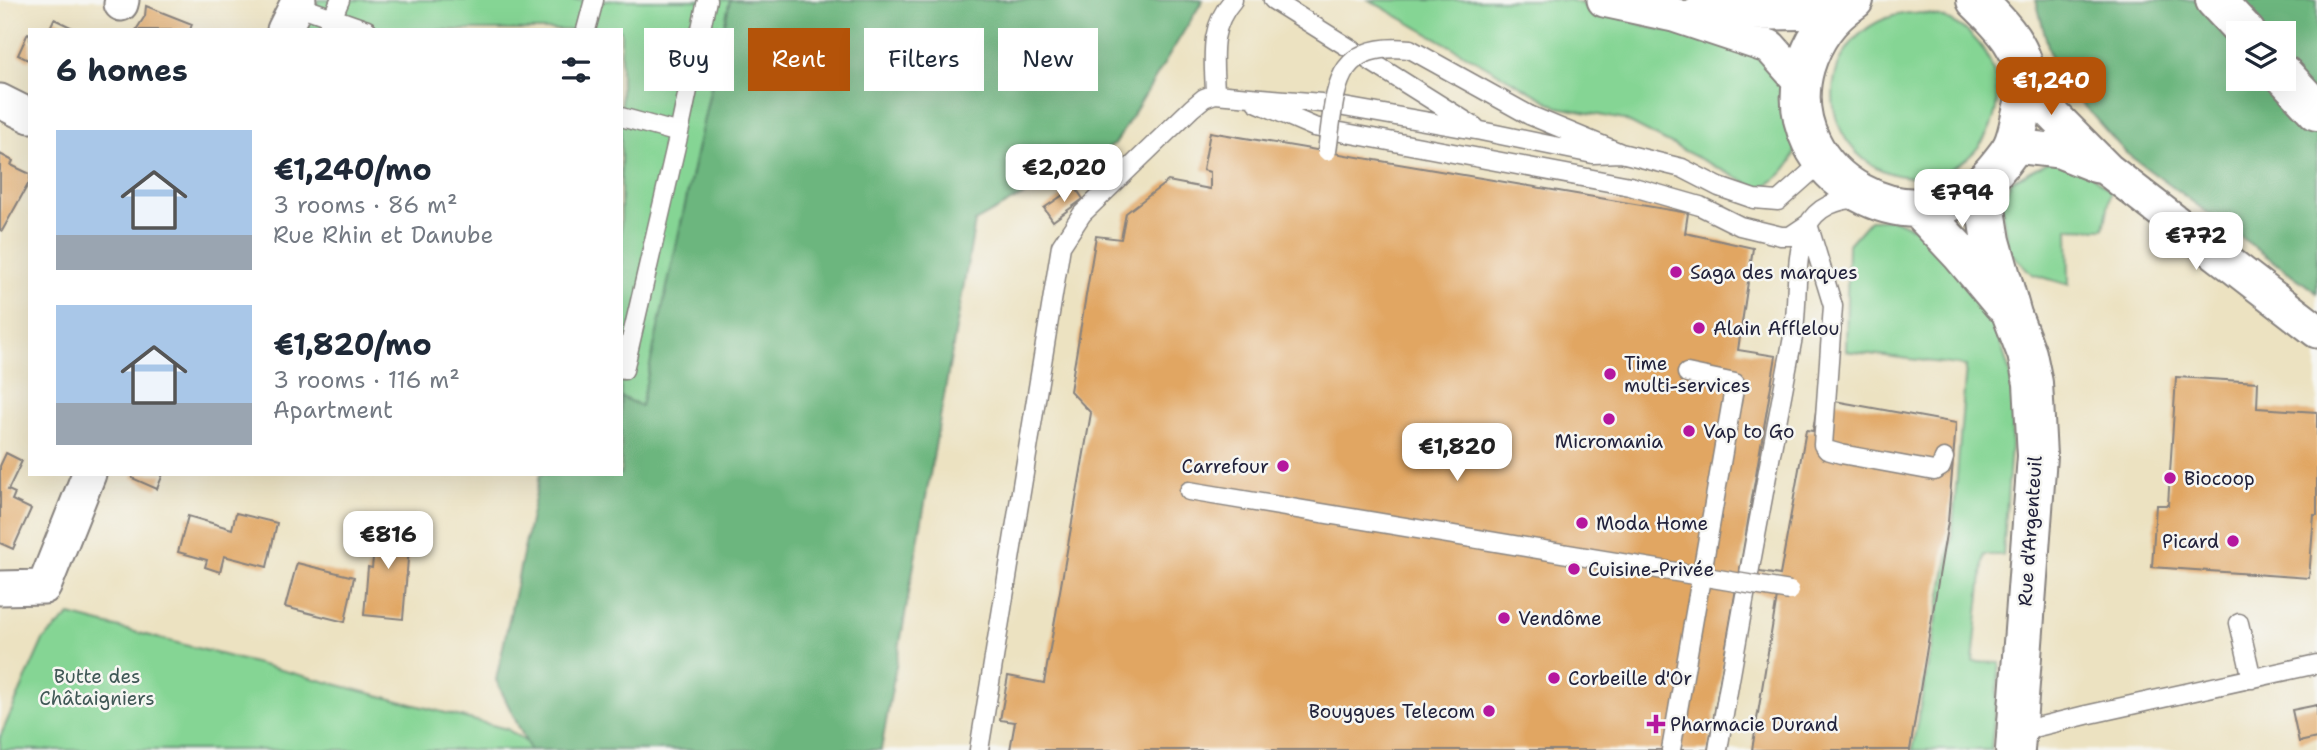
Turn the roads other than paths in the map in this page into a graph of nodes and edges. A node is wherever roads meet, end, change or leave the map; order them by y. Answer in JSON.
{"nodes":[{"id":1,"x":340,"y":0,"type":"edge"},
{"id":2,"x":594,"y":0,"type":"edge"},
{"id":3,"x":707,"y":0,"type":"edge"},
{"id":4,"x":1233,"y":0,"type":"edge"},
{"id":5,"x":1273,"y":0,"type":"edge"},
{"id":6,"x":1604,"y":0,"type":"edge"},
{"id":7,"x":1976,"y":0,"type":"edge"},
{"id":8,"x":2216,"y":0,"type":"edge"},
{"id":9,"x":1845,"y":6,"type":"edge"},
{"id":10,"x":293,"y":11,"type":"edge"},
{"id":11,"x":1674,"y":15,"type":"junction"},
{"id":12,"x":2005,"y":17,"type":"edge"},
{"id":13,"x":2235,"y":21,"type":"edge"},
{"id":14,"x":329,"y":23,"type":"edge"},
{"id":15,"x":356,"y":28,"type":"edge"},
{"id":16,"x":587,"y":28,"type":"edge"},
{"id":17,"x":1801,"y":82,"type":"junction"},
{"id":18,"x":2027,"y":88,"type":"junction"},
{"id":19,"x":2296,"y":88,"type":"edge"},
{"id":20,"x":1214,"y":94,"type":"junction"},
{"id":21,"x":1244,"y":97,"type":"junction"},
{"id":22,"x":0,"y":101,"type":"edge"},
{"id":23,"x":2317,"y":111,"type":"edge"},
{"id":24,"x":28,"y":115,"type":"edge"},
{"id":25,"x":623,"y":118,"type":"edge"},
{"id":26,"x":1481,"y":131,"type":"junction"},
{"id":27,"x":679,"y":133,"type":"junction"},
{"id":28,"x":2015,"y":146,"type":"junction"},
{"id":29,"x":1327,"y":151,"type":"dead end"},
{"id":30,"x":1621,"y":153,"type":"junction"},
{"id":31,"x":1822,"y":162,"type":"junction"},
{"id":32,"x":2108,"y":170,"type":"junction"},
{"id":33,"x":1982,"y":185,"type":"junction"},
{"id":34,"x":1876,"y":201,"type":"junction"},
{"id":35,"x":1918,"y":208,"type":"junction"},
{"id":36,"x":1808,"y":224,"type":"junction"},
{"id":37,"x":2012,"y":315,"type":"junction"},
{"id":38,"x":2317,"y":331,"type":"edge"},
{"id":39,"x":623,"y":370,"type":"edge"},
{"id":40,"x":1687,"y":373,"type":"dead end"},
{"id":41,"x":1944,"y":458,"type":"dead end"},
{"id":42,"x":88,"y":476,"type":"edge"},
{"id":43,"x":1189,"y":491,"type":"dead end"},
{"id":44,"x":1701,"y":576,"type":"junction"},
{"id":45,"x":0,"y":588,"type":"edge"},
{"id":46,"x":1790,"y":591,"type":"dead end"},
{"id":47,"x":2239,"y":623,"type":"dead end"},
{"id":48,"x":2317,"y":664,"type":"edge"},
{"id":49,"x":2252,"y":679,"type":"junction"},
{"id":50,"x":2016,"y":741,"type":"edge"},
{"id":51,"x":979,"y":750,"type":"edge"},
{"id":52,"x":1671,"y":750,"type":"edge"},
{"id":53,"x":1718,"y":750,"type":"edge"}],
"edges":[{"from":1,"to":14,"type":"lane"},
{"from":2,"to":16,"type":"lane"},
{"from":3,"to":27,"type":"lane"},
{"from":4,"to":20,"type":"lane"},
{"from":5,"to":26,"type":"lane"},
{"from":6,"to":11,"type":"street"},
{"from":7,"to":12,"type":"main road"},
{"from":8,"to":13,"type":"main road"},
{"from":9,"to":11,"type":"street"},
{"from":9,"to":17,"type":"main road"},
{"from":10,"to":14,"type":"lane"},
{"from":11,"to":17,"type":"street"},
{"from":12,"to":18,"type":"main road"},
{"from":14,"to":15,"type":"lane"},
{"from":17,"to":31,"type":"main road"},
{"from":18,"to":28,"type":"main road"},
{"from":18,"to":32,"type":"street"},
{"from":19,"to":23,"type":"main road"},
{"from":20,"to":21,"type":"lane"},
{"from":20,"to":51,"type":"lane"},
{"from":21,"to":26,"type":"lane"},
{"from":21,"to":36,"type":"lane"},
{"from":22,"to":24,"type":"street"},
{"from":25,"to":27,"type":"lane"},
{"from":26,"to":30,"type":"lane"},
{"from":27,"to":39,"type":"lane"},
{"from":28,"to":32,"type":"street"},
{"from":28,"to":33,"type":"main road"},
{"from":29,"to":30,"type":"lane","bridge":true},
{"from":30,"to":31,"type":"lane"},
{"from":31,"to":34,"type":"main road"},
{"from":32,"to":38,"type":"street"},
{"from":33,"to":35,"type":"main road"},
{"from":33,"to":37,"type":"main road","name":"Rue d'Argenteuil"},
{"from":34,"to":35,"type":"main road"},
{"from":34,"to":36,"type":"lane"},
{"from":35,"to":37,"type":"main road","name":"Rue d'Argenteuil"},
{"from":36,"to":41,"type":"lane"},
{"from":36,"to":53,"type":"lane"},
{"from":37,"to":50,"type":"main road","name":"Rue d'Argenteuil"},
{"from":40,"to":44,"type":"lane"},
{"from":42,"to":45,"type":"street"},
{"from":43,"to":44,"type":"lane"},
{"from":44,"to":46,"type":"lane","bridge":true},
{"from":44,"to":52,"type":"lane"},
{"from":47,"to":49,"type":"lane"},
{"from":48,"to":49,"type":"lane"},
{"from":49,"to":50,"type":"lane"}]}
